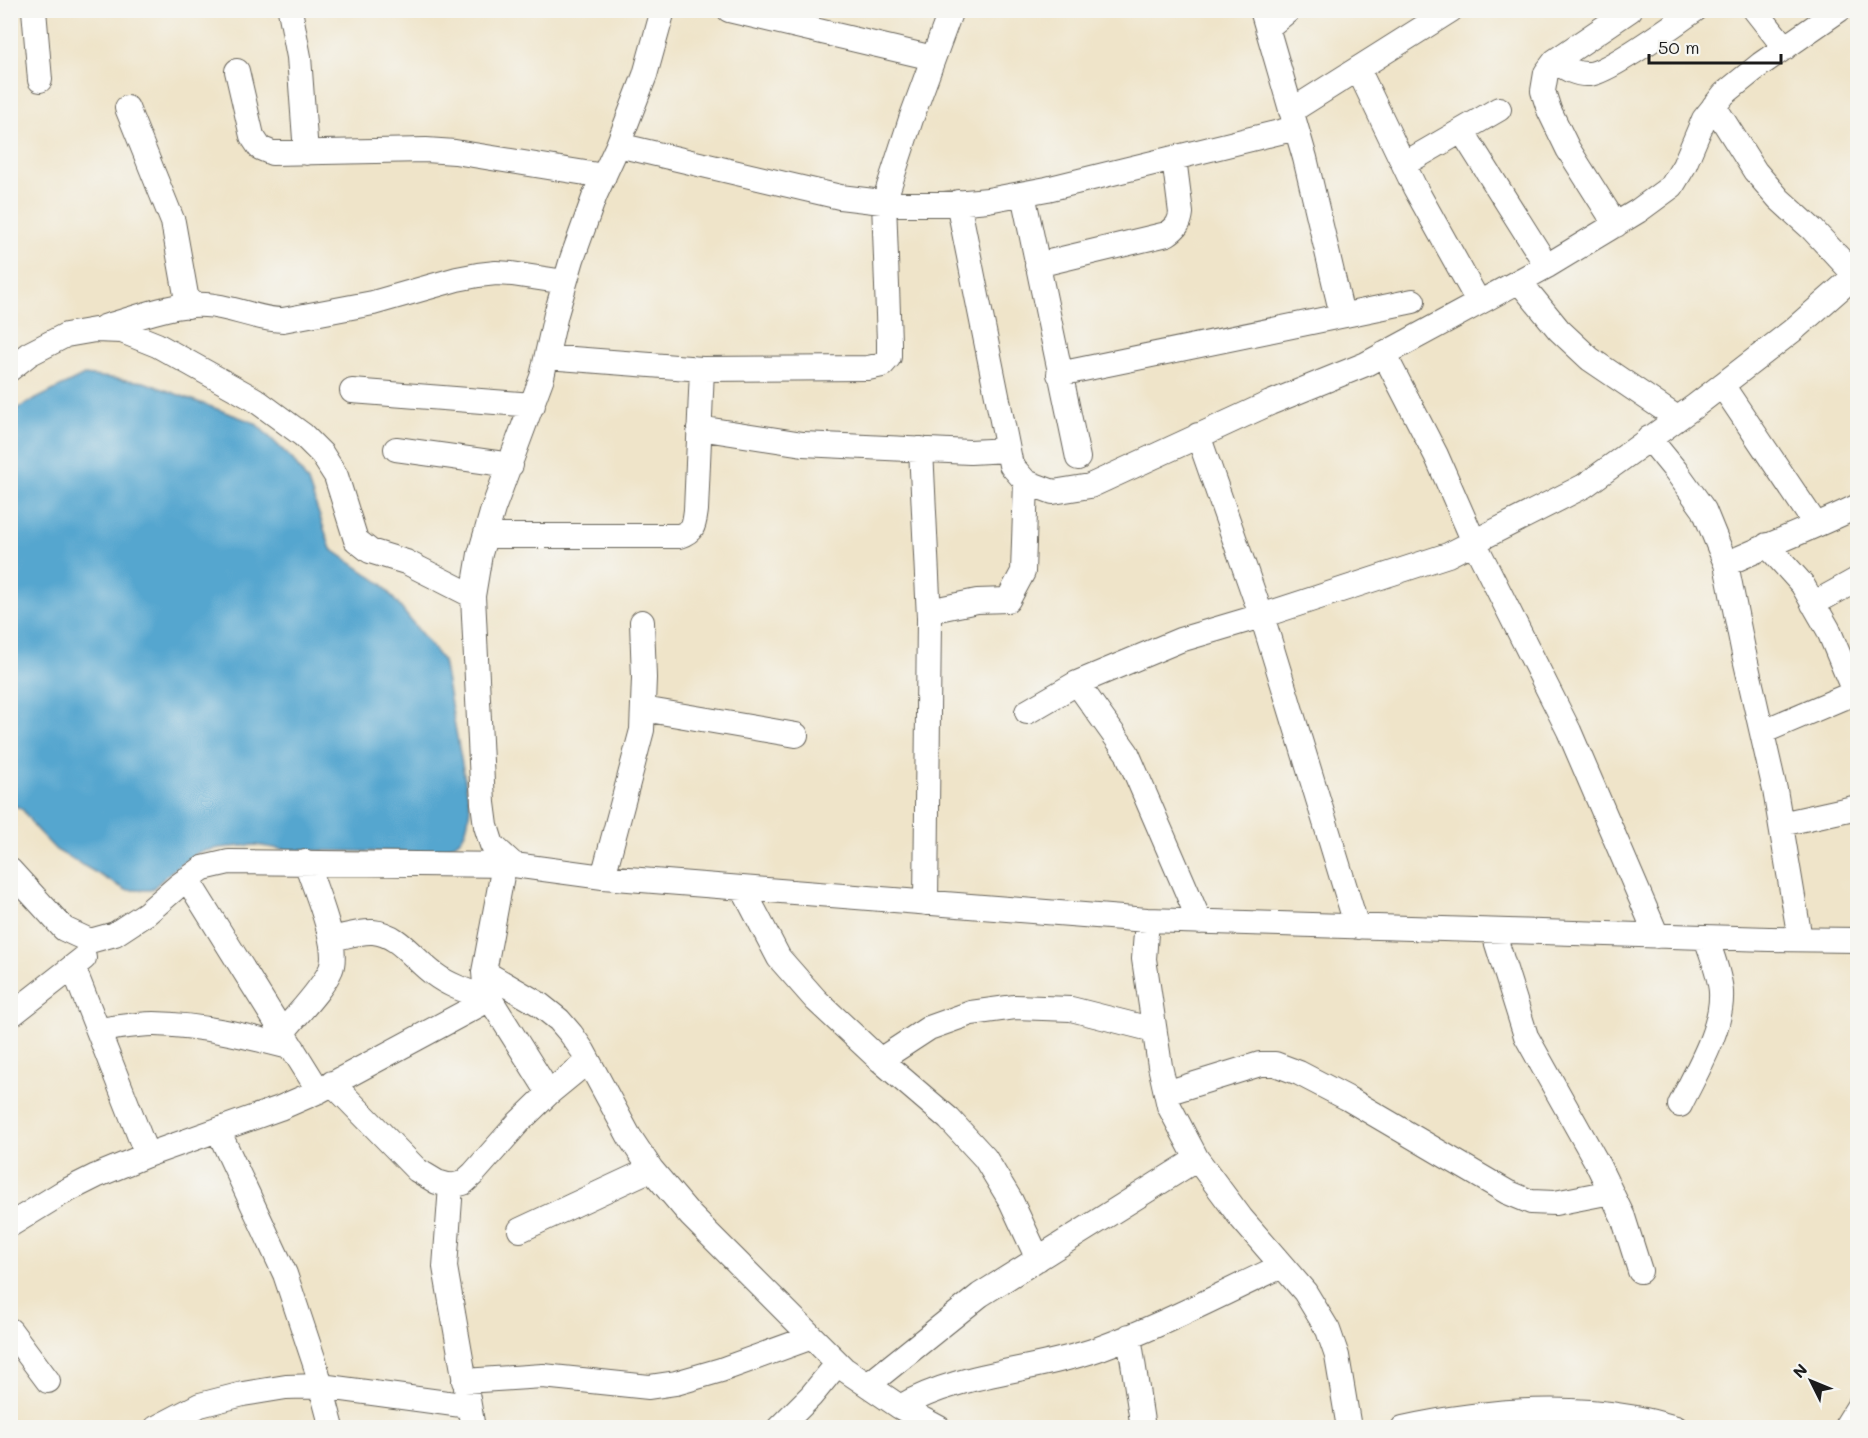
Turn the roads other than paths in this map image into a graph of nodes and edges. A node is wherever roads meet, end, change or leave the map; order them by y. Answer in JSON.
{"nodes":[{"id":1,"x":34,"y":10,"type":"edge"},
{"id":2,"x":290,"y":10,"type":"edge"},
{"id":3,"x":663,"y":10,"type":"edge"},
{"id":4,"x":729,"y":10,"type":"edge"},
{"id":5,"x":951,"y":10,"type":"edge"},
{"id":6,"x":1289,"y":10,"type":"edge"},
{"id":7,"x":1451,"y":10,"type":"edge"},
{"id":8,"x":1630,"y":10,"type":"edge"},
{"id":9,"x":1695,"y":10,"type":"edge"},
{"id":10,"x":1755,"y":10,"type":"edge"},
{"id":11,"x":1839,"y":10,"type":"edge"},
{"id":12,"x":1265,"y":19,"type":"edge"},
{"id":13,"x":1785,"y":48,"type":"junction"},
{"id":14,"x":933,"y":58,"type":"junction"},
{"id":15,"x":1555,"y":61,"type":"junction"},
{"id":16,"x":1358,"y":69,"type":"junction"},
{"id":17,"x":237,"y":71,"type":"dead end"},
{"id":18,"x":40,"y":80,"type":"dead end"},
{"id":19,"x":1714,"y":106,"type":"junction"},
{"id":20,"x":127,"y":108,"type":"dead end"},
{"id":21,"x":1499,"y":109,"type":"dead end"},
{"id":22,"x":1294,"y":120,"type":"junction"},
{"id":23,"x":1462,"y":131,"type":"junction"},
{"id":24,"x":618,"y":145,"type":"junction"},
{"id":25,"x":306,"y":153,"type":"junction"},
{"id":26,"x":1174,"y":158,"type":"junction"},
{"id":27,"x":1404,"y":164,"type":"junction"},
{"id":28,"x":603,"y":176,"type":"junction"},
{"id":29,"x":1023,"y":194,"type":"junction"},
{"id":30,"x":884,"y":202,"type":"junction"},
{"id":31,"x":958,"y":202,"type":"junction"},
{"id":32,"x":1616,"y":225,"type":"junction"},
{"id":33,"x":1037,"y":265,"type":"junction"},
{"id":34,"x":1547,"y":266,"type":"junction"},
{"id":35,"x":1856,"y":274,"type":"edge"},
{"id":36,"x":1519,"y":281,"type":"junction"},
{"id":37,"x":565,"y":282,"type":"junction"},
{"id":38,"x":1413,"y":301,"type":"dead end"},
{"id":39,"x":1479,"y":303,"type":"junction"},
{"id":40,"x":188,"y":306,"type":"junction"},
{"id":41,"x":1342,"y":315,"type":"junction"},
{"id":42,"x":95,"y":330,"type":"junction"},
{"id":43,"x":1384,"y":354,"type":"junction"},
{"id":44,"x":547,"y":357,"type":"junction"},
{"id":45,"x":10,"y":369,"type":"edge"},
{"id":46,"x":702,"y":369,"type":"junction"},
{"id":47,"x":1059,"y":374,"type":"junction"},
{"id":48,"x":1722,"y":385,"type":"junction"},
{"id":49,"x":352,"y":391,"type":"dead end"},
{"id":50,"x":533,"y":405,"type":"junction"},
{"id":51,"x":1677,"y":418,"type":"junction"},
{"id":52,"x":699,"y":428,"type":"junction"},
{"id":53,"x":1198,"y":435,"type":"junction"},
{"id":54,"x":1649,"y":438,"type":"junction"},
{"id":55,"x":396,"y":449,"type":"dead end"},
{"id":56,"x":921,"y":449,"type":"junction"},
{"id":57,"x":1008,"y":450,"type":"junction"},
{"id":58,"x":1078,"y":458,"type":"dead end"},
{"id":59,"x":510,"y":465,"type":"junction"},
{"id":60,"x":1026,"y":482,"type":"junction"},
{"id":61,"x":1857,"y":506,"type":"edge"},
{"id":62,"x":1816,"y":525,"type":"junction"},
{"id":63,"x":486,"y":536,"type":"junction"},
{"id":64,"x":1474,"y":542,"type":"junction"},
{"id":65,"x":1767,"y":545,"type":"junction"},
{"id":66,"x":1726,"y":564,"type":"junction"},
{"id":67,"x":1857,"y":579,"type":"edge"},
{"id":68,"x":473,"y":596,"type":"junction"},
{"id":69,"x":1813,"y":604,"type":"junction"},
{"id":70,"x":929,"y":611,"type":"junction"},
{"id":71,"x":1261,"y":616,"type":"junction"},
{"id":72,"x":642,"y":622,"type":"dead end"},
{"id":73,"x":1077,"y":683,"type":"junction"},
{"id":74,"x":1856,"y":694,"type":"edge"},
{"id":75,"x":643,"y":709,"type":"junction"},
{"id":76,"x":1027,"y":712,"type":"dead end"},
{"id":77,"x":1762,"y":732,"type":"junction"},
{"id":78,"x":796,"y":735,"type":"dead end"},
{"id":79,"x":1857,"y":807,"type":"edge"},
{"id":80,"x":1781,"y":824,"type":"junction"},
{"id":81,"x":306,"y":862,"type":"junction"},
{"id":82,"x":509,"y":865,"type":"junction"},
{"id":83,"x":10,"y":870,"type":"edge"},
{"id":84,"x":603,"y":878,"type":"junction"},
{"id":85,"x":188,"y":879,"type":"junction"},
{"id":86,"x":742,"y":889,"type":"junction"},
{"id":87,"x":926,"y":903,"type":"junction"},
{"id":88,"x":1147,"y":920,"type":"junction"},
{"id":89,"x":1200,"y":922,"type":"junction"},
{"id":90,"x":1357,"y":927,"type":"junction"},
{"id":91,"x":1493,"y":931,"type":"junction"},
{"id":92,"x":115,"y":934,"type":"junction"},
{"id":93,"x":1657,"y":936,"type":"junction"},
{"id":94,"x":1706,"y":937,"type":"junction"},
{"id":95,"x":331,"y":939,"type":"junction"},
{"id":96,"x":1800,"y":939,"type":"junction"},
{"id":97,"x":1857,"y":940,"type":"edge"},
{"id":98,"x":73,"y":967,"type":"junction"},
{"id":99,"x":484,"y":972,"type":"junction"},
{"id":100,"x":490,"y":999,"type":"junction"},
{"id":101,"x":10,"y":1016,"type":"edge"},
{"id":102,"x":98,"y":1030,"type":"junction"},
{"id":103,"x":1154,"y":1030,"type":"junction"},
{"id":104,"x":288,"y":1040,"type":"junction"},
{"id":105,"x":880,"y":1060,"type":"junction"},
{"id":106,"x":588,"y":1061,"type":"junction"},
{"id":107,"x":326,"y":1087,"type":"junction"},
{"id":108,"x":549,"y":1093,"type":"junction"},
{"id":109,"x":1166,"y":1093,"type":"junction"},
{"id":110,"x":1680,"y":1105,"type":"dead end"},
{"id":111,"x":218,"y":1130,"type":"junction"},
{"id":112,"x":147,"y":1155,"type":"junction"},
{"id":113,"x":1197,"y":1159,"type":"junction"},
{"id":114,"x":651,"y":1169,"type":"junction"},
{"id":115,"x":451,"y":1186,"type":"junction"},
{"id":116,"x":1611,"y":1192,"type":"junction"},
{"id":117,"x":10,"y":1225,"type":"edge"},
{"id":118,"x":520,"y":1230,"type":"dead end"},
{"id":119,"x":1038,"y":1259,"type":"junction"},
{"id":120,"x":1282,"y":1266,"type":"junction"},
{"id":121,"x":1640,"y":1271,"type":"dead end"},
{"id":122,"x":10,"y":1330,"type":"edge"},
{"id":123,"x":1129,"y":1336,"type":"junction"},
{"id":124,"x":812,"y":1337,"type":"junction"},
{"id":125,"x":838,"y":1363,"type":"junction"},
{"id":126,"x":48,"y":1381,"type":"dead end"},
{"id":127,"x":464,"y":1381,"type":"junction"},
{"id":128,"x":868,"y":1385,"type":"junction"},
{"id":129,"x":321,"y":1386,"type":"junction"},
{"id":130,"x":900,"y":1407,"type":"junction"},
{"id":131,"x":1857,"y":1407,"type":"edge"},
{"id":132,"x":471,"y":1417,"type":"edge"},
{"id":133,"x":156,"y":1428,"type":"edge"},
{"id":134,"x":332,"y":1428,"type":"edge"},
{"id":135,"x":779,"y":1428,"type":"edge"},
{"id":136,"x":939,"y":1428,"type":"edge"},
{"id":137,"x":1143,"y":1428,"type":"edge"},
{"id":138,"x":1349,"y":1428,"type":"edge"},
{"id":139,"x":1402,"y":1428,"type":"edge"},
{"id":140,"x":1676,"y":1428,"type":"edge"},
{"id":141,"x":1845,"y":1428,"type":"edge"}],
"edges":[{"from":1,"to":18,"type":"street"},
{"from":2,"to":25,"type":"street"},
{"from":3,"to":24,"type":"street"},
{"from":4,"to":14,"type":"street"},
{"from":5,"to":14,"type":"street"},
{"from":6,"to":12,"type":"street"},
{"from":7,"to":16,"type":"street"},
{"from":8,"to":15,"type":"street"},
{"from":9,"to":15,"type":"street"},
{"from":10,"to":13,"type":"street"},
{"from":11,"to":13,"type":"street"},
{"from":12,"to":22,"type":"street"},
{"from":13,"to":19,"type":"street"},
{"from":14,"to":30,"type":"street"},
{"from":15,"to":32,"type":"street"},
{"from":16,"to":22,"type":"street"},
{"from":16,"to":27,"type":"street"},
{"from":17,"to":25,"type":"street"},
{"from":19,"to":32,"type":"street"},
{"from":19,"to":35,"type":"street"},
{"from":20,"to":40,"type":"street"},
{"from":21,"to":23,"type":"street"},
{"from":22,"to":26,"type":"street"},
{"from":22,"to":41,"type":"street"},
{"from":23,"to":27,"type":"street"},
{"from":23,"to":34,"type":"street"},
{"from":24,"to":28,"type":"street"},
{"from":24,"to":30,"type":"street"},
{"from":25,"to":28,"type":"street"},
{"from":26,"to":29,"type":"street"},
{"from":26,"to":33,"type":"street"},
{"from":27,"to":39,"type":"street"},
{"from":28,"to":37,"type":"street"},
{"from":29,"to":31,"type":"street"},
{"from":29,"to":33,"type":"street"},
{"from":30,"to":31,"type":"street"},
{"from":30,"to":46,"type":"street"},
{"from":31,"to":57,"type":"street"},
{"from":32,"to":34,"type":"street"},
{"from":33,"to":47,"type":"street"},
{"from":34,"to":36,"type":"street"},
{"from":35,"to":48,"type":"street"},
{"from":36,"to":39,"type":"street"},
{"from":36,"to":51,"type":"street"},
{"from":37,"to":40,"type":"street"},
{"from":37,"to":44,"type":"street"},
{"from":38,"to":41,"type":"street"},
{"from":39,"to":43,"type":"street"},
{"from":40,"to":42,"type":"street"},
{"from":41,"to":47,"type":"street"},
{"from":42,"to":45,"type":"street"},
{"from":42,"to":68,"type":"street"},
{"from":43,"to":53,"type":"street"},
{"from":43,"to":64,"type":"street"},
{"from":44,"to":46,"type":"street"},
{"from":44,"to":50,"type":"street"},
{"from":46,"to":52,"type":"street"},
{"from":47,"to":58,"type":"street"},
{"from":48,"to":51,"type":"street"},
{"from":48,"to":62,"type":"street"},
{"from":49,"to":50,"type":"street"},
{"from":50,"to":59,"type":"street"},
{"from":51,"to":54,"type":"street"},
{"from":52,"to":56,"type":"street"},
{"from":52,"to":63,"type":"street"},
{"from":53,"to":60,"type":"street"},
{"from":53,"to":71,"type":"street"},
{"from":54,"to":64,"type":"street"},
{"from":54,"to":66,"type":"street"},
{"from":55,"to":59,"type":"street"},
{"from":56,"to":57,"type":"street"},
{"from":56,"to":70,"type":"street"},
{"from":57,"to":60,"type":"street"},
{"from":59,"to":63,"type":"street"},
{"from":60,"to":70,"type":"street"},
{"from":61,"to":62,"type":"street"},
{"from":62,"to":65,"type":"street"},
{"from":63,"to":68,"type":"street"},
{"from":64,"to":71,"type":"street"},
{"from":64,"to":93,"type":"street"},
{"from":65,"to":66,"type":"street"},
{"from":65,"to":69,"type":"street"},
{"from":66,"to":77,"type":"street"},
{"from":67,"to":69,"type":"street"},
{"from":68,"to":82,"type":"street"},
{"from":69,"to":74,"type":"street"},
{"from":70,"to":87,"type":"street"},
{"from":71,"to":73,"type":"street"},
{"from":71,"to":90,"type":"street"},
{"from":72,"to":75,"type":"street"},
{"from":73,"to":76,"type":"street"},
{"from":73,"to":89,"type":"street"},
{"from":74,"to":77,"type":"street"},
{"from":75,"to":78,"type":"street"},
{"from":75,"to":84,"type":"street"},
{"from":77,"to":80,"type":"street"},
{"from":79,"to":80,"type":"street"},
{"from":80,"to":96,"type":"street"},
{"from":81,"to":82,"type":"street"},
{"from":81,"to":85,"type":"street"},
{"from":81,"to":95,"type":"street"},
{"from":82,"to":84,"type":"street"},
{"from":82,"to":99,"type":"street"},
{"from":83,"to":92,"type":"street"},
{"from":84,"to":86,"type":"street"},
{"from":85,"to":92,"type":"street"},
{"from":85,"to":104,"type":"street"},
{"from":86,"to":87,"type":"street"},
{"from":86,"to":105,"type":"street"},
{"from":87,"to":88,"type":"street"},
{"from":88,"to":89,"type":"street"},
{"from":88,"to":103,"type":"street"},
{"from":89,"to":90,"type":"street"},
{"from":90,"to":91,"type":"street"},
{"from":91,"to":93,"type":"street"},
{"from":91,"to":116,"type":"street"},
{"from":92,"to":98,"type":"street"},
{"from":93,"to":94,"type":"street"},
{"from":94,"to":96,"type":"street"},
{"from":94,"to":110,"type":"street"},
{"from":95,"to":100,"type":"street"},
{"from":95,"to":104,"type":"street"},
{"from":96,"to":97,"type":"street"},
{"from":98,"to":101,"type":"street"},
{"from":98,"to":102,"type":"street"},
{"from":99,"to":100,"type":"street"},
{"from":99,"to":106,"type":"street"},
{"from":100,"to":107,"type":"street"},
{"from":100,"to":108,"type":"street"},
{"from":102,"to":104,"type":"street"},
{"from":102,"to":112,"type":"street"},
{"from":103,"to":105,"type":"street"},
{"from":103,"to":109,"type":"street"},
{"from":104,"to":107,"type":"street"},
{"from":105,"to":119,"type":"street"},
{"from":106,"to":108,"type":"street"},
{"from":106,"to":114,"type":"street"},
{"from":107,"to":111,"type":"street"},
{"from":107,"to":115,"type":"street"},
{"from":108,"to":115,"type":"street"},
{"from":109,"to":113,"type":"street"},
{"from":109,"to":116,"type":"street"},
{"from":111,"to":112,"type":"street"},
{"from":111,"to":129,"type":"street"},
{"from":112,"to":117,"type":"street"},
{"from":113,"to":119,"type":"street"},
{"from":113,"to":120,"type":"street"},
{"from":114,"to":118,"type":"street"},
{"from":114,"to":124,"type":"street"},
{"from":115,"to":127,"type":"street"},
{"from":116,"to":121,"type":"street"},
{"from":119,"to":128,"type":"street"},
{"from":120,"to":123,"type":"street"},
{"from":120,"to":138,"type":"street"},
{"from":122,"to":126,"type":"street"},
{"from":123,"to":130,"type":"street"},
{"from":123,"to":137,"type":"street"},
{"from":124,"to":125,"type":"street"},
{"from":124,"to":127,"type":"street"},
{"from":125,"to":128,"type":"street"},
{"from":125,"to":135,"type":"street"},
{"from":127,"to":132,"type":"street"},
{"from":128,"to":130,"type":"street"},
{"from":129,"to":132,"type":"street"},
{"from":129,"to":133,"type":"street"},
{"from":129,"to":134,"type":"street"},
{"from":130,"to":136,"type":"street"},
{"from":131,"to":141,"type":"street"},
{"from":139,"to":140,"type":"street"}]}
